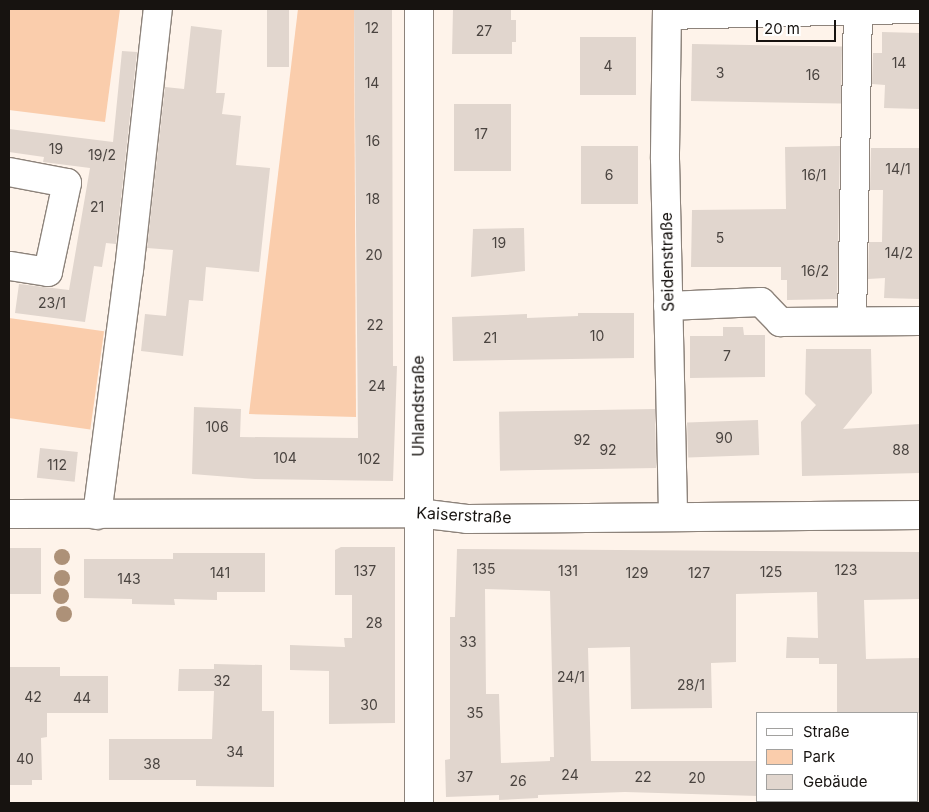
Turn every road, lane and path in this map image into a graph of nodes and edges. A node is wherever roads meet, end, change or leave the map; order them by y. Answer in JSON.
{"nodes":[{"id":1,"x":158,"y":9,"type":"edge"},
{"id":2,"x":419,"y":9,"type":"edge"},
{"id":3,"x":858,"y":9,"type":"edge"},
{"id":4,"x":920,"y":10,"type":"edge"},
{"id":5,"x":667,"y":12,"type":"edge"},
{"id":6,"x":9,"y":172,"type":"edge"},
{"id":7,"x":9,"y":266,"type":"edge"},
{"id":8,"x":668,"y":306,"type":"junction"},
{"id":9,"x":852,"y":321,"type":"junction"},
{"id":10,"x":920,"y":321,"type":"edge"},
{"id":11,"x":418,"y":513,"type":"junction"},
{"id":12,"x":9,"y":514,"type":"edge"},
{"id":13,"x":97,"y":515,"type":"junction"},
{"id":14,"x":673,"y":515,"type":"junction"},
{"id":15,"x":920,"y":515,"type":"edge"},
{"id":16,"x":419,"y":803,"type":"edge"}],
"edges":[{"from":1,"to":13,"type":"street"},
{"from":2,"to":11,"type":"street","name":"Uhlandstraße"},
{"from":3,"to":4,"type":"street"},
{"from":3,"to":5,"type":"street"},
{"from":3,"to":9,"type":"street"},
{"from":5,"to":8,"type":"street","name":"Seidenstraße"},
{"from":6,"to":7,"type":"street"},
{"from":8,"to":9,"type":"street"},
{"from":8,"to":14,"type":"street","name":"Seidenstraße"},
{"from":9,"to":10,"type":"street"},
{"from":11,"to":13,"type":"street","name":"Kaiserstraße"},
{"from":11,"to":14,"type":"street","name":"Kaiserstraße"},
{"from":11,"to":16,"type":"street","name":"Uhlandstraße"},
{"from":12,"to":13,"type":"street","name":"Kaiserstraße"},
{"from":14,"to":15,"type":"street","name":"Kaiserstraße"}]}
